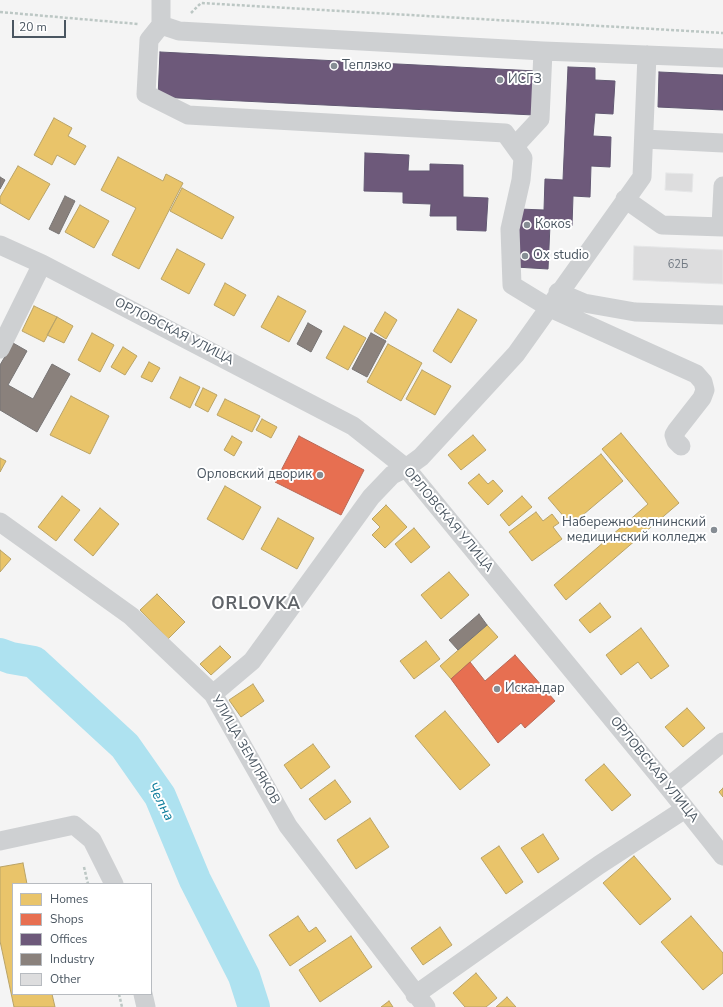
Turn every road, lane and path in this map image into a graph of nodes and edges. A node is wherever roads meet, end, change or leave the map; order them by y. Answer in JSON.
{"nodes":[{"id":1,"x":161,"y":0,"type":"edge"},
{"id":2,"x":0,"y":12,"type":"edge"},
{"id":3,"x":161,"y":25,"type":"junction"},
{"id":4,"x":723,"y":33,"type":"edge"},
{"id":5,"x":543,"y":51,"type":"junction"},
{"id":6,"x":647,"y":55,"type":"junction"},
{"id":7,"x":723,"y":58,"type":"edge"},
{"id":8,"x":644,"y":139,"type":"junction"},
{"id":9,"x":723,"y":143,"type":"edge"},
{"id":10,"x":515,"y":146,"type":"junction"},
{"id":11,"x":723,"y":186,"type":"edge"},
{"id":12,"x":626,"y":200,"type":"junction"},
{"id":13,"x":722,"y":226,"type":"edge"},
{"id":14,"x":0,"y":245,"type":"edge"},
{"id":15,"x":42,"y":264,"type":"junction"},
{"id":16,"x":553,"y":300,"type":"junction"},
{"id":17,"x":723,"y":315,"type":"edge"},
{"id":18,"x":0,"y":349,"type":"edge"},
{"id":19,"x":681,"y":446,"type":"dead end"},
{"id":20,"x":406,"y":468,"type":"junction"},
{"id":21,"x":0,"y":522,"type":"edge"},
{"id":22,"x":213,"y":694,"type":"junction"},
{"id":23,"x":723,"y":742,"type":"edge"},
{"id":24,"x":668,"y":787,"type":"junction"},
{"id":25,"x":685,"y":809,"type":"junction"},
{"id":26,"x":0,"y":840,"type":"edge"},
{"id":27,"x":723,"y":856,"type":"edge"},
{"id":28,"x":114,"y":883,"type":"edge"},
{"id":29,"x":119,"y":995,"type":"edge"},
{"id":30,"x":143,"y":995,"type":"edge"},
{"id":31,"x":420,"y":1001,"type":"edge"},
{"id":32,"x":122,"y":1007,"type":"edge"},
{"id":33,"x":146,"y":1007,"type":"edge"}],
"edges":[{"from":1,"to":3,"type":"street"},
{"from":2,"to":3,"type":"path"},
{"from":3,"to":4,"type":"path"},
{"from":3,"to":5,"type":"street"},
{"from":3,"to":10,"type":"street"},
{"from":5,"to":6,"type":"street"},
{"from":5,"to":10,"type":"street"},
{"from":6,"to":7,"type":"street"},
{"from":6,"to":8,"type":"street"},
{"from":8,"to":9,"type":"street"},
{"from":8,"to":12,"type":"street"},
{"from":10,"to":16,"type":"street"},
{"from":11,"to":13,"type":"street"},
{"from":12,"to":13,"type":"street"},
{"from":12,"to":16,"type":"street"},
{"from":14,"to":15,"type":"street","name":"ОРЛОВСКАЯ УЛИЦА"},
{"from":15,"to":18,"type":"street"},
{"from":15,"to":20,"type":"street","name":"ОРЛОВСКАЯ УЛИЦА"},
{"from":16,"to":17,"type":"street"},
{"from":16,"to":19,"type":"street"},
{"from":16,"to":20,"type":"street"},
{"from":20,"to":22,"type":"street"},
{"from":20,"to":24,"type":"street","name":"ОРЛОВСКАЯ УЛИЦА"},
{"from":21,"to":22,"type":"street","name":"УЛИЦА ЗЕМЛЯКОВ"},
{"from":22,"to":31,"type":"street","name":"УЛИЦА ЗЕМЛЯКОВ"},
{"from":23,"to":24,"type":"street"},
{"from":24,"to":25,"type":"street","name":"ОРЛОВСКАЯ УЛИЦА"},
{"from":25,"to":27,"type":"street","name":"ОРЛОВСКАЯ УЛИЦА"},
{"from":25,"to":31,"type":"street"},
{"from":26,"to":28,"type":"street"},
{"from":29,"to":32,"type":"path"},
{"from":30,"to":33,"type":"street"}]}
